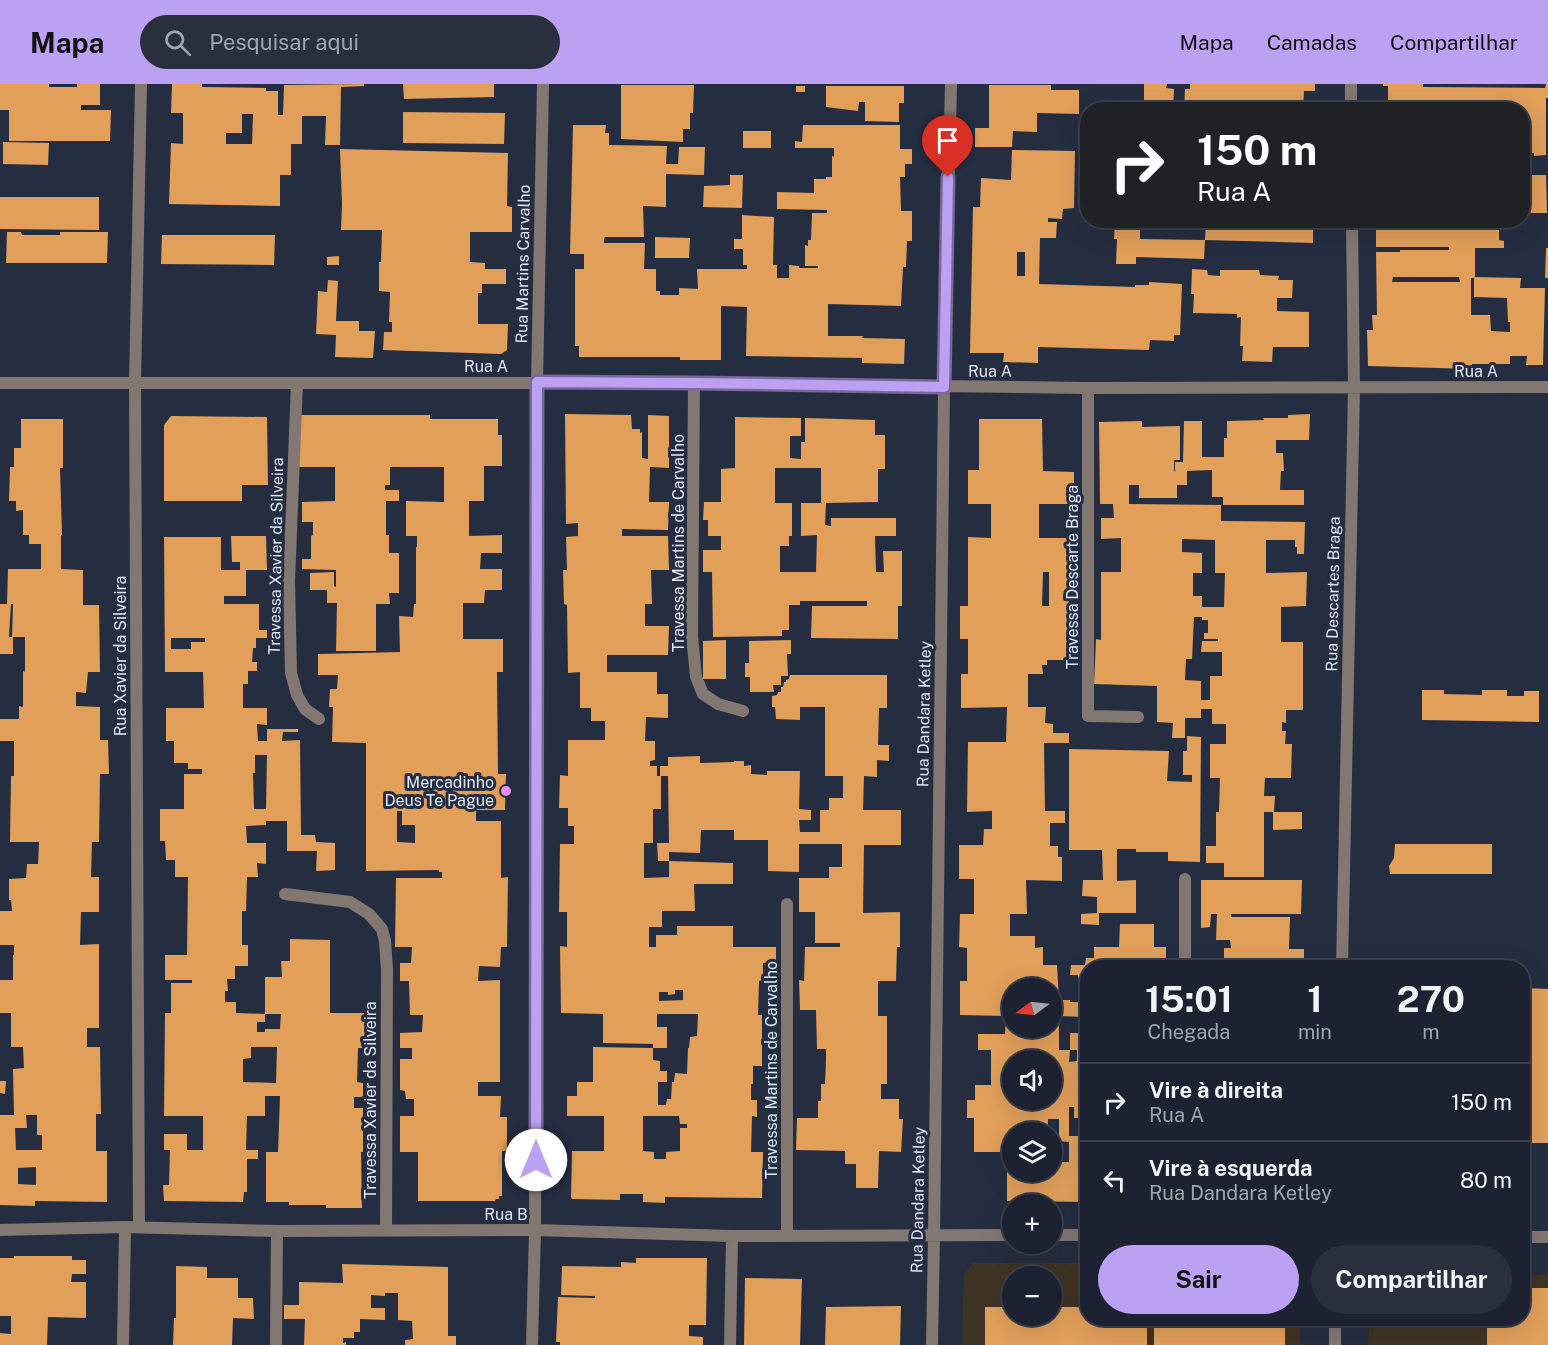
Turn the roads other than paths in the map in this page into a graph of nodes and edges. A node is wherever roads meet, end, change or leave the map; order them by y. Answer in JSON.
{"nodes":[{"id":1,"x":141,"y":84,"type":"edge"},
{"id":2,"x":543,"y":84,"type":"edge"},
{"id":3,"x":951,"y":84,"type":"edge"},
{"id":4,"x":1351,"y":84,"type":"edge"},
{"id":5,"x":1351,"y":102,"type":"edge"},
{"id":6,"x":1352,"y":228,"type":"edge"},
{"id":7,"x":537,"y":382,"type":"junction"},
{"id":8,"x":0,"y":383,"type":"edge"},
{"id":9,"x":135,"y":383,"type":"junction"},
{"id":10,"x":297,"y":383,"type":"junction"},
{"id":11,"x":694,"y":383,"type":"junction"},
{"id":12,"x":944,"y":387,"type":"junction"},
{"id":13,"x":1548,"y":387,"type":"edge"},
{"id":14,"x":1088,"y":388,"type":"junction"},
{"id":15,"x":1354,"y":389,"type":"junction"},
{"id":16,"x":743,"y":711,"type":"dead end"},
{"id":17,"x":1138,"y":717,"type":"dead end"},
{"id":18,"x":319,"y":719,"type":"dead end"},
{"id":19,"x":1185,"y":879,"type":"dead end"},
{"id":20,"x":285,"y":894,"type":"dead end"},
{"id":21,"x":787,"y":904,"type":"dead end"},
{"id":22,"x":1185,"y":960,"type":"edge"},
{"id":23,"x":1342,"y":960,"type":"edge"},
{"id":24,"x":125,"y":1227,"type":"junction"},
{"id":25,"x":139,"y":1227,"type":"junction"},
{"id":26,"x":0,"y":1230,"type":"edge"},
{"id":27,"x":386,"y":1230,"type":"junction"},
{"id":28,"x":535,"y":1230,"type":"junction"},
{"id":29,"x":277,"y":1231,"type":"junction"},
{"id":30,"x":787,"y":1235,"type":"junction"},
{"id":31,"x":1002,"y":1235,"type":"edge"},
{"id":32,"x":1062,"y":1235,"type":"edge"},
{"id":33,"x":1080,"y":1235,"type":"edge"},
{"id":34,"x":732,"y":1236,"type":"junction"},
{"id":35,"x":934,"y":1236,"type":"junction"},
{"id":36,"x":1530,"y":1237,"type":"edge"},
{"id":37,"x":1548,"y":1237,"type":"edge"},
{"id":38,"x":1335,"y":1326,"type":"edge"},
{"id":39,"x":123,"y":1345,"type":"edge"},
{"id":40,"x":276,"y":1345,"type":"edge"},
{"id":41,"x":532,"y":1345,"type":"edge"},
{"id":42,"x":730,"y":1345,"type":"edge"},
{"id":43,"x":932,"y":1345,"type":"edge"},
{"id":44,"x":1335,"y":1345,"type":"edge"}],
"edges":[{"from":1,"to":9,"type":"street","name":"Rua Xavier da Silveira"},
{"from":2,"to":7,"type":"street","name":"Rua Martins Carvalho"},
{"from":3,"to":12,"type":"street","name":"Rua Dandara Ketley"},
{"from":4,"to":5,"type":"street"},
{"from":6,"to":15,"type":"street","name":"Rua Descartes Braga"},
{"from":7,"to":10,"type":"street","name":"Rua A"},
{"from":7,"to":11,"type":"street","name":"Rua A"},
{"from":7,"to":28,"type":"street","name":"Rua Martins Carvalho"},
{"from":8,"to":9,"type":"street","name":"Rua A"},
{"from":9,"to":10,"type":"street","name":"Rua A"},
{"from":9,"to":25,"type":"street","name":"Rua Xavier da Silveira"},
{"from":10,"to":18,"type":"street","name":"Travessa Xavier da Silveira"},
{"from":11,"to":12,"type":"street","name":"Rua A"},
{"from":11,"to":16,"type":"street","name":"Travessa Martins de Carvalho"},
{"from":12,"to":14,"type":"street","name":"Rua A"},
{"from":12,"to":35,"type":"street","name":"Rua Dandara Ketley"},
{"from":13,"to":15,"type":"street","name":"Rua A"},
{"from":14,"to":15,"type":"street","name":"Rua A"},
{"from":14,"to":17,"type":"street","name":"Travessa Descarte Braga"},
{"from":15,"to":23,"type":"street","name":"Rua Descartes Braga"},
{"from":19,"to":22,"type":"street"},
{"from":20,"to":27,"type":"street","name":"Travessa Xavier da Silveira"},
{"from":21,"to":30,"type":"street","name":"Travessa Martins de Carvalho"},
{"from":24,"to":25,"type":"street","name":"Rua B"},
{"from":24,"to":26,"type":"street","name":"Rua B"},
{"from":24,"to":39,"type":"street"},
{"from":25,"to":29,"type":"street","name":"Rua B"},
{"from":27,"to":28,"type":"street","name":"Rua B"},
{"from":27,"to":29,"type":"street","name":"Rua B"},
{"from":28,"to":34,"type":"street","name":"Rua B"},
{"from":28,"to":41,"type":"street","name":"Rua Martins Carvalho"},
{"from":29,"to":40,"type":"street"},
{"from":30,"to":34,"type":"street","name":"Rua B"},
{"from":30,"to":35,"type":"street","name":"Rua B"},
{"from":31,"to":35,"type":"street","name":"Rua B"},
{"from":32,"to":33,"type":"street"},
{"from":34,"to":42,"type":"street"},
{"from":35,"to":43,"type":"street","name":"Rua Dandara Ketley"},
{"from":36,"to":37,"type":"street"},
{"from":38,"to":44,"type":"street"}]}
